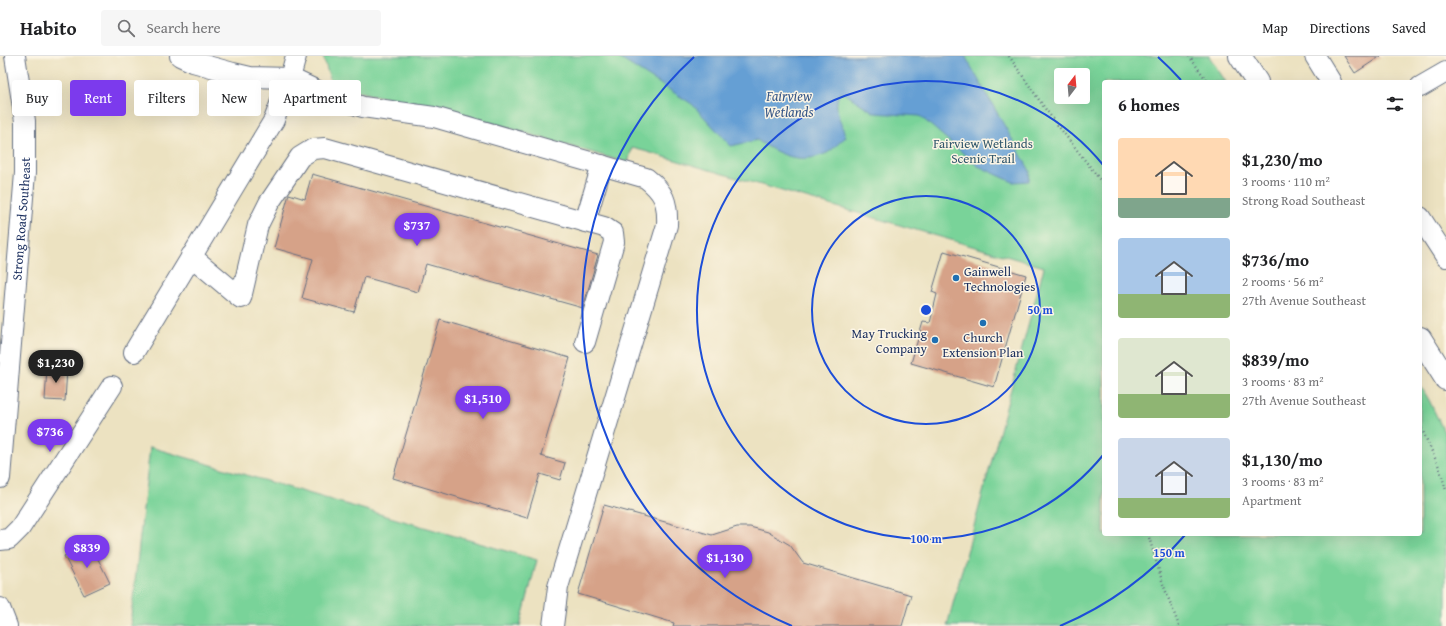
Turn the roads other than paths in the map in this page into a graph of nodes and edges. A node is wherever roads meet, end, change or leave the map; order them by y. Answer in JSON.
{"nodes":[{"id":1,"x":15,"y":56,"type":"edge"},
{"id":2,"x":180,"y":56,"type":"edge"},
{"id":3,"x":296,"y":56,"type":"edge"},
{"id":4,"x":1240,"y":56,"type":"edge"},
{"id":5,"x":1315,"y":56,"type":"edge"},
{"id":6,"x":1446,"y":72,"type":"edge"},
{"id":7,"x":290,"y":78,"type":"junction"},
{"id":8,"x":1256,"y":80,"type":"edge"},
{"id":9,"x":1330,"y":80,"type":"edge"},
{"id":10,"x":1422,"y":86,"type":"edge"},
{"id":11,"x":602,"y":165,"type":"junction"},
{"id":12,"x":1422,"y":219,"type":"edge"},
{"id":13,"x":585,"y":222,"type":"junction"},
{"id":14,"x":191,"y":256,"type":"junction"},
{"id":15,"x":1446,"y":257,"type":"edge"},
{"id":16,"x":1422,"y":341,"type":"edge"},
{"id":17,"x":586,"y":342,"type":"dead end"},
{"id":18,"x":134,"y":352,"type":"dead end"},
{"id":19,"x":1446,"y":379,"type":"edge"},
{"id":20,"x":112,"y":386,"type":"dead end"},
{"id":21,"x":0,"y":478,"type":"edge"},
{"id":22,"x":0,"y":540,"type":"edge"},
{"id":23,"x":0,"y":608,"type":"edge"},
{"id":24,"x":7,"y":626,"type":"edge"},
{"id":25,"x":553,"y":626,"type":"edge"}],
"edges":[{"from":1,"to":21,"type":"street","name":"Strong Road Southeast"},
{"from":2,"to":7,"type":"street"},
{"from":3,"to":7,"type":"street"},
{"from":4,"to":8,"type":"main road"},
{"from":5,"to":9,"type":"street"},
{"from":6,"to":10,"type":"street"},
{"from":7,"to":11,"type":"street"},
{"from":7,"to":14,"type":"street"},
{"from":11,"to":13,"type":"street"},
{"from":11,"to":25,"type":"street"},
{"from":12,"to":15,"type":"street"},
{"from":13,"to":14,"type":"street"},
{"from":13,"to":17,"type":"street"},
{"from":14,"to":18,"type":"street"},
{"from":16,"to":19,"type":"main road"},
{"from":20,"to":22,"type":"street"},
{"from":23,"to":24,"type":"street"}]}
